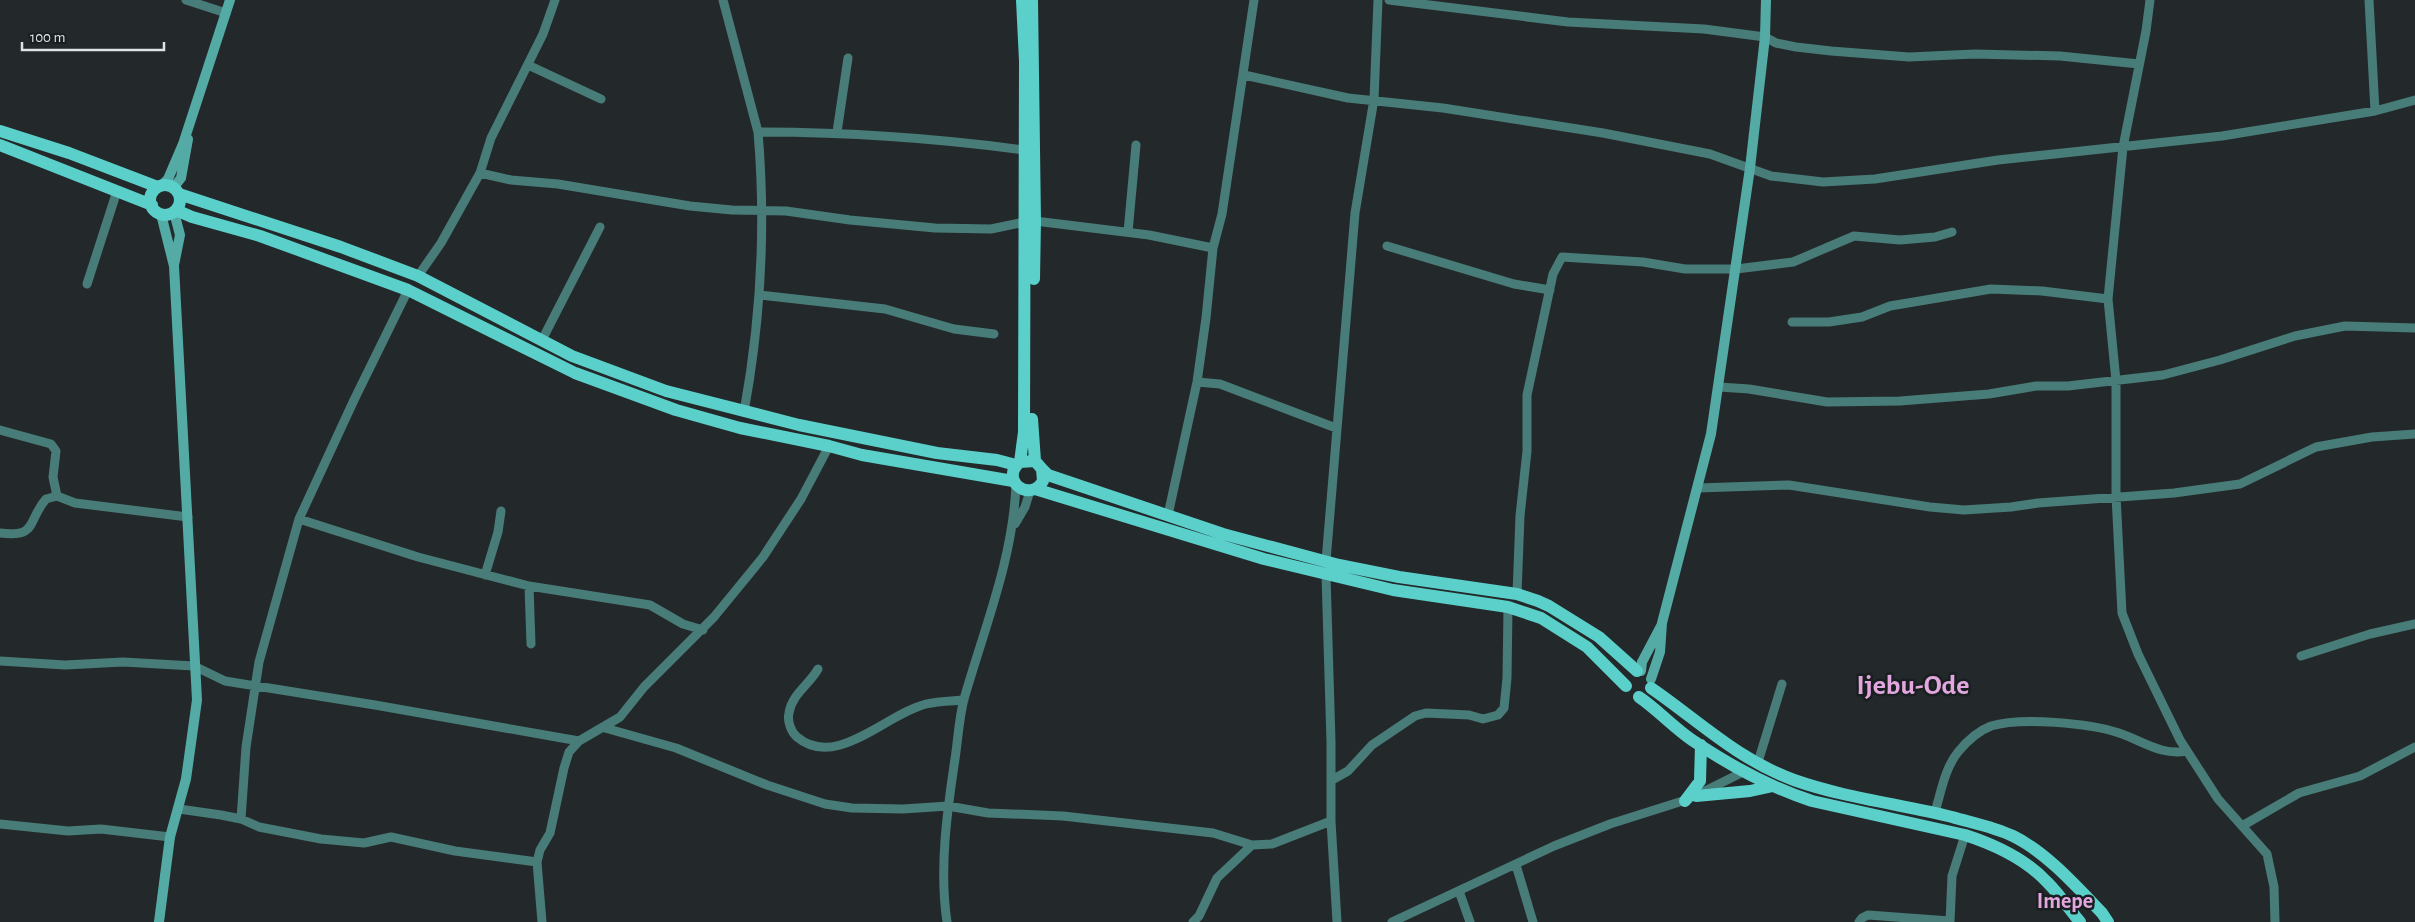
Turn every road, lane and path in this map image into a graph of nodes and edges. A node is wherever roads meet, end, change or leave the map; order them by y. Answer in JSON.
{"nodes":[{"id":1,"x":186,"y":0,"type":"edge"},
{"id":2,"x":230,"y":0,"type":"edge"},
{"id":3,"x":555,"y":0,"type":"edge"},
{"id":4,"x":723,"y":0,"type":"edge"},
{"id":5,"x":1022,"y":0,"type":"edge"},
{"id":6,"x":1032,"y":0,"type":"edge"},
{"id":7,"x":1254,"y":0,"type":"edge"},
{"id":8,"x":1378,"y":0,"type":"edge"},
{"id":9,"x":1389,"y":0,"type":"edge"},
{"id":10,"x":1766,"y":0,"type":"edge"},
{"id":11,"x":2150,"y":0,"type":"edge"},
{"id":12,"x":2369,"y":0,"type":"edge"},
{"id":13,"x":226,"y":13,"type":"junction"},
{"id":14,"x":1765,"y":38,"type":"junction"},
{"id":15,"x":848,"y":58,"type":"dead end"},
{"id":16,"x":2139,"y":64,"type":"junction"},
{"id":17,"x":528,"y":65,"type":"junction"},
{"id":18,"x":1244,"y":75,"type":"junction"},
{"id":19,"x":601,"y":99,"type":"dead end"},
{"id":20,"x":1374,"y":99,"type":"junction"},
{"id":21,"x":2415,"y":100,"type":"edge"},
{"id":22,"x":2375,"y":111,"type":"junction"},
{"id":23,"x":0,"y":131,"type":"edge"},
{"id":24,"x":758,"y":132,"type":"junction"},
{"id":25,"x":837,"y":132,"type":"junction"},
{"id":26,"x":1136,"y":144,"type":"dead end"},
{"id":27,"x":0,"y":145,"type":"edge"},
{"id":28,"x":2122,"y":147,"type":"junction"},
{"id":29,"x":1024,"y":150,"type":"junction"},
{"id":30,"x":1750,"y":168,"type":"junction"},
{"id":31,"x":480,"y":173,"type":"junction"},
{"id":32,"x":168,"y":188,"type":"junction"},
{"id":33,"x":118,"y":191,"type":"junction"},
{"id":34,"x":156,"y":210,"type":"junction"},
{"id":35,"x":761,"y":210,"type":"junction"},
{"id":36,"x":175,"y":211,"type":"junction"},
{"id":37,"x":1030,"y":222,"type":"junction"},
{"id":38,"x":600,"y":227,"type":"dead end"},
{"id":39,"x":1128,"y":232,"type":"junction"},
{"id":40,"x":1952,"y":232,"type":"dead end"},
{"id":41,"x":1387,"y":246,"type":"dead end"},
{"id":42,"x":1212,"y":248,"type":"junction"},
{"id":43,"x":174,"y":266,"type":"junction"},
{"id":44,"x":1736,"y":269,"type":"junction"},
{"id":45,"x":418,"y":276,"type":"junction"},
{"id":46,"x":87,"y":284,"type":"dead end"},
{"id":47,"x":408,"y":290,"type":"junction"},
{"id":48,"x":1550,"y":290,"type":"junction"},
{"id":49,"x":760,"y":295,"type":"junction"},
{"id":50,"x":2108,"y":299,"type":"junction"},
{"id":51,"x":1792,"y":322,"type":"dead end"},
{"id":52,"x":2415,"y":328,"type":"edge"},
{"id":53,"x":994,"y":334,"type":"dead end"},
{"id":54,"x":542,"y":340,"type":"junction"},
{"id":55,"x":2116,"y":381,"type":"junction"},
{"id":56,"x":1197,"y":382,"type":"junction"},
{"id":57,"x":1718,"y":387,"type":"junction"},
{"id":58,"x":744,"y":412,"type":"junction"},
{"id":59,"x":1336,"y":428,"type":"junction"},
{"id":60,"x":0,"y":430,"type":"edge"},
{"id":61,"x":2415,"y":434,"type":"edge"},
{"id":62,"x":829,"y":446,"type":"junction"},
{"id":63,"x":1018,"y":463,"type":"junction"},
{"id":64,"x":1039,"y":465,"type":"junction"},
{"id":65,"x":1014,"y":483,"type":"junction"},
{"id":66,"x":1698,"y":488,"type":"junction"},
{"id":67,"x":1033,"y":490,"type":"junction"},
{"id":68,"x":57,"y":496,"type":"junction"},
{"id":69,"x":2116,"y":496,"type":"junction"},
{"id":70,"x":501,"y":511,"type":"dead end"},
{"id":71,"x":1168,"y":515,"type":"junction"},
{"id":72,"x":188,"y":518,"type":"junction"},
{"id":73,"x":299,"y":519,"type":"junction"},
{"id":74,"x":1013,"y":526,"type":"junction"},
{"id":75,"x":0,"y":533,"type":"edge"},
{"id":76,"x":1326,"y":561,"type":"junction"},
{"id":77,"x":485,"y":575,"type":"junction"},
{"id":78,"x":1326,"y":575,"type":"junction"},
{"id":79,"x":529,"y":586,"type":"junction"},
{"id":80,"x":1517,"y":594,"type":"junction"},
{"id":81,"x":1508,"y":607,"type":"junction"},
{"id":82,"x":2415,"y":624,"type":"edge"},
{"id":83,"x":703,"y":630,"type":"junction"},
{"id":84,"x":531,"y":644,"type":"dead end"},
{"id":85,"x":2301,"y":656,"type":"dead end"},
{"id":86,"x":0,"y":661,"type":"edge"},
{"id":87,"x":194,"y":666,"type":"junction"},
{"id":88,"x":818,"y":669,"type":"dead end"},
{"id":89,"x":1645,"y":677,"type":"junction"},
{"id":90,"x":1782,"y":684,"type":"dead end"},
{"id":91,"x":255,"y":686,"type":"junction"},
{"id":92,"x":1626,"y":686,"type":"junction"},
{"id":93,"x":1639,"y":697,"type":"junction"},
{"id":94,"x":964,"y":700,"type":"junction"},
{"id":95,"x":605,"y":728,"type":"junction"},
{"id":96,"x":579,"y":742,"type":"junction"},
{"id":97,"x":1701,"y":745,"type":"junction"},
{"id":98,"x":2415,"y":747,"type":"edge"},
{"id":99,"x":2187,"y":751,"type":"junction"},
{"id":100,"x":1758,"y":762,"type":"junction"},
{"id":101,"x":1743,"y":772,"type":"junction"},
{"id":102,"x":1332,"y":780,"type":"junction"},
{"id":103,"x":1773,"y":786,"type":"junction"},
{"id":104,"x":1691,"y":798,"type":"junction"},
{"id":105,"x":948,"y":806,"type":"junction"},
{"id":106,"x":179,"y":809,"type":"junction"},
{"id":107,"x":1935,"y":812,"type":"junction"},
{"id":108,"x":241,"y":819,"type":"junction"},
{"id":109,"x":1331,"y":821,"type":"junction"},
{"id":110,"x":0,"y":824,"type":"edge"},
{"id":111,"x":2242,"y":826,"type":"junction"},
{"id":112,"x":1965,"y":835,"type":"junction"},
{"id":113,"x":170,"y":837,"type":"junction"},
{"id":114,"x":1252,"y":845,"type":"junction"},
{"id":115,"x":537,"y":862,"type":"junction"},
{"id":116,"x":1516,"y":865,"type":"junction"},
{"id":117,"x":1459,"y":891,"type":"junction"},
{"id":118,"x":1950,"y":921,"type":"edge"},
{"id":119,"x":159,"y":922,"type":"edge"},
{"id":120,"x":542,"y":922,"type":"edge"},
{"id":121,"x":947,"y":922,"type":"edge"},
{"id":122,"x":1193,"y":922,"type":"edge"},
{"id":123,"x":1336,"y":922,"type":"edge"},
{"id":124,"x":1392,"y":922,"type":"edge"},
{"id":125,"x":1470,"y":922,"type":"edge"},
{"id":126,"x":1533,"y":922,"type":"edge"},
{"id":127,"x":1860,"y":922,"type":"edge"},
{"id":128,"x":2080,"y":922,"type":"edge"},
{"id":129,"x":2108,"y":922,"type":"edge"},
{"id":130,"x":2274,"y":922,"type":"edge"}],
"edges":[{"from":1,"to":13,"type":"street"},
{"from":2,"to":13,"type":"street"},
{"from":3,"to":17,"type":"street"},
{"from":4,"to":24,"type":"street"},
{"from":5,"to":29,"type":"main road"},
{"from":6,"to":37,"type":"main road"},
{"from":7,"to":18,"type":"street"},
{"from":8,"to":20,"type":"street"},
{"from":9,"to":14,"type":"street"},
{"from":10,"to":14,"type":"street"},
{"from":11,"to":16,"type":"street"},
{"from":12,"to":22,"type":"street"},
{"from":13,"to":32,"type":"street"},
{"from":14,"to":16,"type":"street"},
{"from":14,"to":30,"type":"street"},
{"from":15,"to":25,"type":"street"},
{"from":16,"to":28,"type":"street"},
{"from":17,"to":19,"type":"street"},
{"from":17,"to":31,"type":"street"},
{"from":18,"to":20,"type":"street"},
{"from":18,"to":42,"type":"street"},
{"from":20,"to":30,"type":"street"},
{"from":20,"to":59,"type":"street"},
{"from":21,"to":22,"type":"street"},
{"from":22,"to":28,"type":"street"},
{"from":23,"to":32,"type":"main road"},
{"from":24,"to":25,"type":"street"},
{"from":24,"to":35,"type":"street"},
{"from":25,"to":29,"type":"street"},
{"from":26,"to":39,"type":"street"},
{"from":27,"to":33,"type":"main road"},
{"from":28,"to":30,"type":"street"},
{"from":28,"to":50,"type":"street"},
{"from":29,"to":37,"type":"main road"},
{"from":30,"to":44,"type":"street"},
{"from":31,"to":35,"type":"street"},
{"from":31,"to":45,"type":"street"},
{"from":32,"to":34,"type":"main road"},
{"from":32,"to":36,"type":"main road"},
{"from":32,"to":45,"type":"main road"},
{"from":33,"to":34,"type":"main road"},
{"from":33,"to":46,"type":"street"},
{"from":34,"to":36,"type":"main road"},
{"from":34,"to":43,"type":"street"},
{"from":35,"to":37,"type":"street"},
{"from":35,"to":49,"type":"street"},
{"from":36,"to":43,"type":"street"},
{"from":36,"to":47,"type":"main road"},
{"from":37,"to":39,"type":"street"},
{"from":37,"to":63,"type":"main road"},
{"from":37,"to":64,"type":"main road"},
{"from":38,"to":54,"type":"street"},
{"from":39,"to":42,"type":"street"},
{"from":40,"to":44,"type":"street"},
{"from":41,"to":48,"type":"street"},
{"from":42,"to":56,"type":"street"},
{"from":43,"to":72,"type":"street"},
{"from":44,"to":48,"type":"street"},
{"from":44,"to":57,"type":"street"},
{"from":45,"to":54,"type":"main road"},
{"from":47,"to":62,"type":"main road"},
{"from":47,"to":73,"type":"street"},
{"from":48,"to":80,"type":"street"},
{"from":49,"to":53,"type":"street"},
{"from":49,"to":58,"type":"street"},
{"from":50,"to":51,"type":"street"},
{"from":50,"to":55,"type":"street"},
{"from":52,"to":55,"type":"street"},
{"from":54,"to":58,"type":"main road"},
{"from":55,"to":57,"type":"street"},
{"from":55,"to":69,"type":"street"},
{"from":56,"to":59,"type":"street"},
{"from":56,"to":71,"type":"street"},
{"from":57,"to":66,"type":"street"},
{"from":58,"to":63,"type":"main road"},
{"from":59,"to":76,"type":"street"},
{"from":60,"to":68,"type":"street"},
{"from":61,"to":69,"type":"street"},
{"from":62,"to":65,"type":"main road"},
{"from":62,"to":83,"type":"street"},
{"from":63,"to":64,"type":"main road"},
{"from":63,"to":65,"type":"main road"},
{"from":64,"to":67,"type":"main road"},
{"from":64,"to":71,"type":"main road"},
{"from":65,"to":67,"type":"main road"},
{"from":65,"to":74,"type":"street"},
{"from":66,"to":69,"type":"street"},
{"from":66,"to":89,"type":"street"},
{"from":67,"to":74,"type":"street"},
{"from":67,"to":78,"type":"main road"},
{"from":68,"to":72,"type":"street"},
{"from":68,"to":75,"type":"street"},
{"from":69,"to":99,"type":"street"},
{"from":70,"to":77,"type":"street"},
{"from":71,"to":76,"type":"main road"},
{"from":72,"to":87,"type":"street"},
{"from":73,"to":77,"type":"street"},
{"from":73,"to":91,"type":"street"},
{"from":74,"to":94,"type":"street"},
{"from":76,"to":80,"type":"main road"},
{"from":77,"to":79,"type":"street"},
{"from":78,"to":81,"type":"main road"},
{"from":78,"to":102,"type":"street"},
{"from":79,"to":83,"type":"street"},
{"from":79,"to":84,"type":"street"},
{"from":80,"to":89,"type":"main road"},
{"from":81,"to":92,"type":"main road"},
{"from":81,"to":102,"type":"street"},
{"from":82,"to":85,"type":"street"},
{"from":83,"to":95,"type":"street"},
{"from":86,"to":87,"type":"street"},
{"from":87,"to":91,"type":"street"},
{"from":87,"to":106,"type":"street"},
{"from":88,"to":94,"type":"street"},
{"from":89,"to":92,"type":"main road"},
{"from":89,"to":93,"type":"main road"},
{"from":89,"to":100,"type":"main road"},
{"from":90,"to":100,"type":"street"},
{"from":91,"to":96,"type":"street"},
{"from":91,"to":108,"type":"street"},
{"from":92,"to":93,"type":"main road"},
{"from":93,"to":97,"type":"main road"},
{"from":94,"to":105,"type":"street"},
{"from":95,"to":96,"type":"street"},
{"from":95,"to":105,"type":"street"},
{"from":96,"to":115,"type":"street"},
{"from":97,"to":101,"type":"main road"},
{"from":97,"to":104,"type":"main road"},
{"from":98,"to":111,"type":"street"},
{"from":99,"to":107,"type":"street"},
{"from":99,"to":111,"type":"street"},
{"from":100,"to":107,"type":"main road"},
{"from":101,"to":103,"type":"main road"},
{"from":101,"to":104,"type":"street"},
{"from":102,"to":109,"type":"street"},
{"from":103,"to":104,"type":"main road"},
{"from":103,"to":112,"type":"main road"},
{"from":104,"to":116,"type":"street"},
{"from":105,"to":114,"type":"street"},
{"from":105,"to":121,"type":"street"},
{"from":106,"to":108,"type":"street"},
{"from":106,"to":113,"type":"street"},
{"from":107,"to":129,"type":"main road"},
{"from":108,"to":115,"type":"street"},
{"from":109,"to":114,"type":"street"},
{"from":109,"to":123,"type":"street"},
{"from":110,"to":113,"type":"street"},
{"from":111,"to":130,"type":"street"},
{"from":112,"to":118,"type":"street"},
{"from":112,"to":128,"type":"main road"},
{"from":113,"to":119,"type":"street"},
{"from":114,"to":122,"type":"street"},
{"from":115,"to":120,"type":"street"},
{"from":116,"to":117,"type":"street"},
{"from":116,"to":126,"type":"street"},
{"from":117,"to":124,"type":"street"},
{"from":117,"to":125,"type":"street"},
{"from":118,"to":127,"type":"street"}]}
